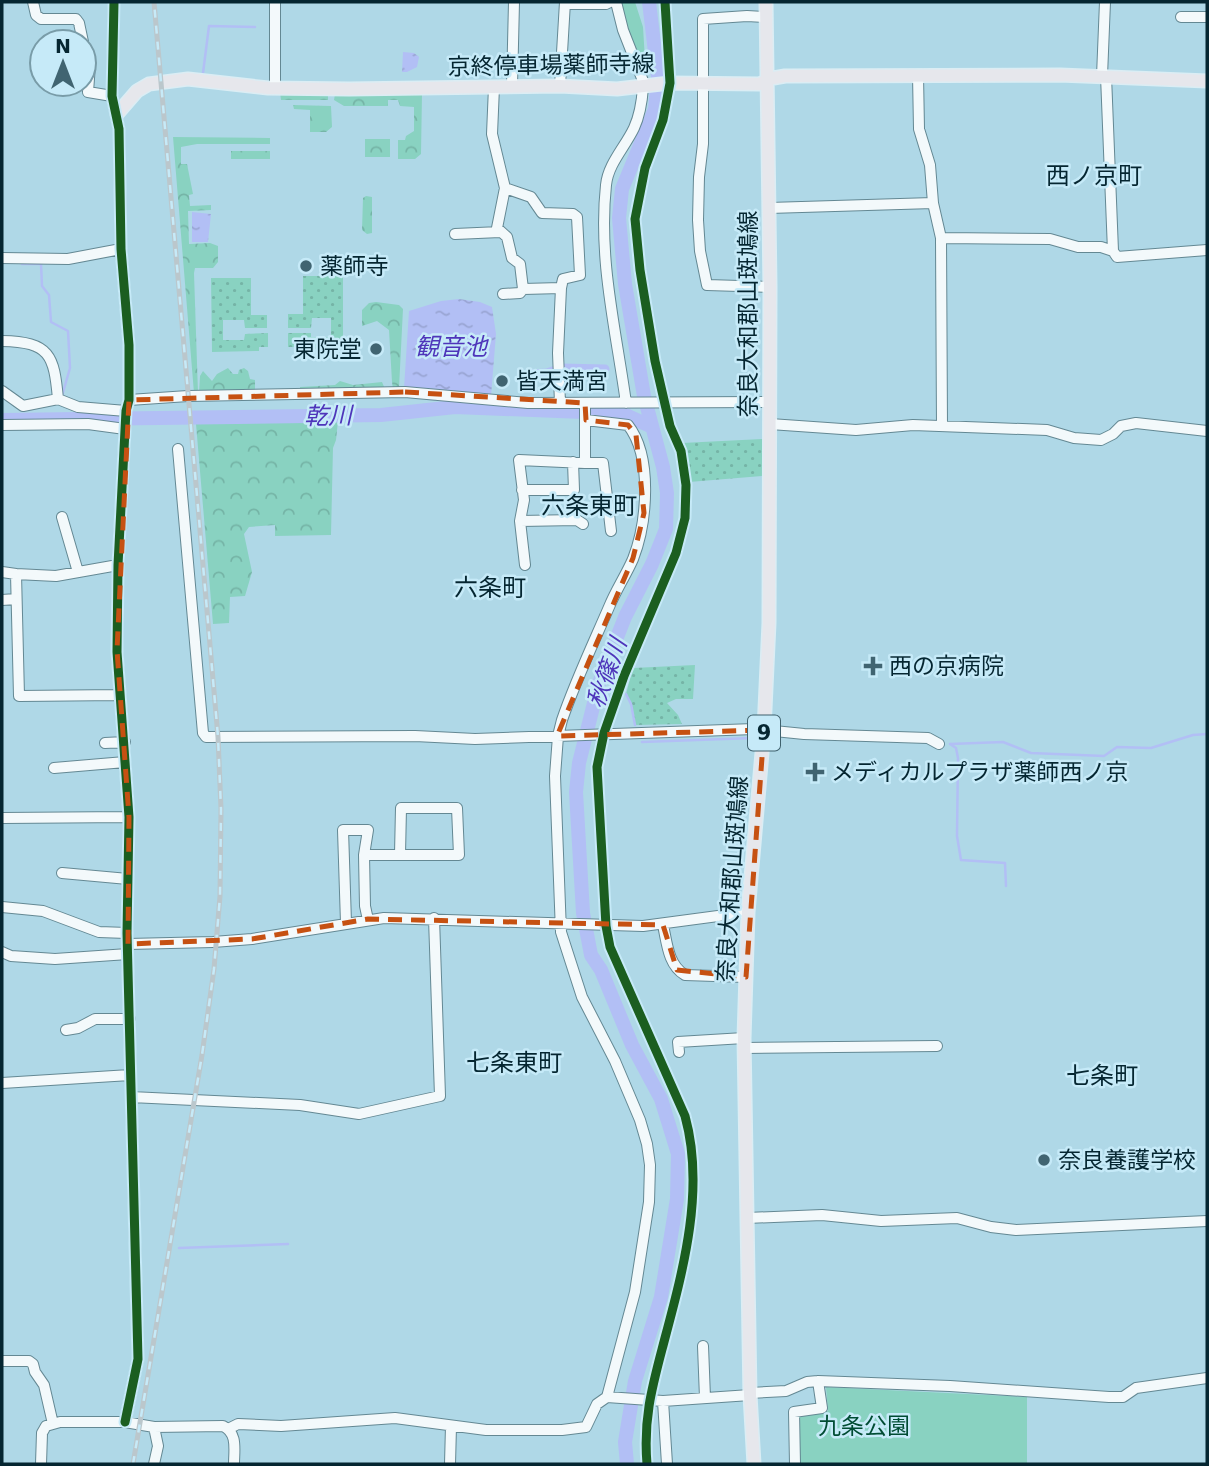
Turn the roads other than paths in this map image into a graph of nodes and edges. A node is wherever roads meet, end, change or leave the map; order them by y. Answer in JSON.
{"nodes":[{"id":1,"x":33,"y":2,"type":"edge"},
{"id":2,"x":114,"y":2,"type":"edge"},
{"id":3,"x":275,"y":2,"type":"edge"},
{"id":4,"x":514,"y":2,"type":"edge"},
{"id":5,"x":610,"y":2,"type":"edge"},
{"id":6,"x":615,"y":2,"type":"edge"},
{"id":7,"x":766,"y":2,"type":"edge"},
{"id":8,"x":1105,"y":2,"type":"edge"},
{"id":9,"x":565,"y":3,"type":"edge"},
{"id":10,"x":766,"y":17,"type":"junction"},
{"id":11,"x":1181,"y":18,"type":"dead end"},
{"id":12,"x":1207,"y":18,"type":"edge"},
{"id":13,"x":80,"y":28,"type":"edge"},
{"id":14,"x":918,"y":75,"type":"junction"},
{"id":15,"x":1104,"y":76,"type":"junction"},
{"id":16,"x":768,"y":79,"type":"junction"},
{"id":17,"x":1207,"y":81,"type":"edge"},
{"id":18,"x":704,"y":83,"type":"junction"},
{"id":19,"x":512,"y":86,"type":"junction"},
{"id":20,"x":560,"y":86,"type":"junction"},
{"id":21,"x":645,"y":86,"type":"junction"},
{"id":22,"x":275,"y":87,"type":"junction"},
{"id":23,"x":494,"y":87,"type":"junction"},
{"id":24,"x":98,"y":94,"type":"edge"},
{"id":25,"x":112,"y":96,"type":"junction"},
{"id":26,"x":117,"y":114,"type":"junction"},
{"id":27,"x":505,"y":188,"type":"junction"},
{"id":28,"x":933,"y":204,"type":"junction"},
{"id":29,"x":769,"y":208,"type":"junction"},
{"id":30,"x":500,"y":232,"type":"junction"},
{"id":31,"x":455,"y":234,"type":"dead end"},
{"id":32,"x":941,"y":238,"type":"junction"},
{"id":33,"x":121,"y":249,"type":"junction"},
{"id":34,"x":1207,"y":250,"type":"edge"},
{"id":35,"x":1113,"y":251,"type":"junction"},
{"id":36,"x":2,"y":258,"type":"edge"},
{"id":37,"x":770,"y":287,"type":"junction"},
{"id":38,"x":561,"y":288,"type":"junction"},
{"id":39,"x":523,"y":289,"type":"junction"},
{"id":40,"x":503,"y":294,"type":"dead end"},
{"id":41,"x":2,"y":341,"type":"edge"},
{"id":42,"x":2,"y":391,"type":"edge"},
{"id":43,"x":58,"y":399,"type":"junction"},
{"id":44,"x":129,"y":400,"type":"junction"},
{"id":45,"x":769,"y":402,"type":"junction"},
{"id":46,"x":560,"y":403,"type":"junction"},
{"id":47,"x":585,"y":403,"type":"junction"},
{"id":48,"x":626,"y":403,"type":"junction"},
{"id":49,"x":126,"y":411,"type":"junction"},
{"id":50,"x":586,"y":420,"type":"junction"},
{"id":51,"x":769,"y":424,"type":"junction"},
{"id":52,"x":2,"y":425,"type":"edge"},
{"id":53,"x":942,"y":426,"type":"junction"},
{"id":54,"x":125,"y":429,"type":"junction"},
{"id":55,"x":1207,"y":431,"type":"edge"},
{"id":56,"x":178,"y":449,"type":"dead end"},
{"id":57,"x":573,"y":461,"type":"junction"},
{"id":58,"x":586,"y":463,"type":"junction"},
{"id":59,"x":522,"y":490,"type":"junction"},
{"id":60,"x":62,"y":517,"type":"dead end"},
{"id":61,"x":520,"y":521,"type":"junction"},
{"id":62,"x":583,"y":524,"type":"dead end"},
{"id":63,"x":611,"y":531,"type":"dead end"},
{"id":64,"x":118,"y":565,"type":"junction"},
{"id":65,"x":525,"y":565,"type":"dead end"},
{"id":66,"x":2,"y":572,"type":"edge"},
{"id":67,"x":78,"y":572,"type":"junction"},
{"id":68,"x":16,"y":574,"type":"junction"},
{"id":69,"x":16,"y":599,"type":"junction"},
{"id":70,"x":2,"y":600,"type":"edge"},
{"id":71,"x":120,"y":695,"type":"junction"},
{"id":72,"x":764,"y":730,"type":"junction"},
{"id":73,"x":560,"y":736,"type":"junction"},
{"id":74,"x":125,"y":742,"type":"junction"},
{"id":75,"x":105,"y":743,"type":"dead end"},
{"id":76,"x":939,"y":744,"type":"dead end"},
{"id":77,"x":125,"y":762,"type":"junction"},
{"id":78,"x":54,"y":768,"type":"dead end"},
{"id":79,"x":129,"y":817,"type":"junction"},
{"id":80,"x":2,"y":818,"type":"edge"},
{"id":81,"x":400,"y":854,"type":"junction"},
{"id":82,"x":364,"y":855,"type":"junction"},
{"id":83,"x":62,"y":873,"type":"dead end"},
{"id":84,"x":128,"y":879,"type":"junction"},
{"id":85,"x":2,"y":907,"type":"edge"},
{"id":86,"x":748,"y":912,"type":"junction"},
{"id":87,"x":434,"y":918,"type":"junction"},
{"id":88,"x":368,"y":920,"type":"junction"},
{"id":89,"x":346,"y":923,"type":"junction"},
{"id":90,"x":565,"y":924,"type":"junction"},
{"id":91,"x":663,"y":925,"type":"junction"},
{"id":92,"x":128,"y":943,"type":"junction"},
{"id":93,"x":2,"y":952,"type":"edge"},
{"id":94,"x":746,"y":977,"type":"junction"},
{"id":95,"x":130,"y":1018,"type":"junction"},
{"id":96,"x":65,"y":1030,"type":"dead end"},
{"id":97,"x":677,"y":1043,"type":"dead end"},
{"id":98,"x":744,"y":1043,"type":"junction"},
{"id":99,"x":937,"y":1046,"type":"dead end"},
{"id":100,"x":130,"y":1075,"type":"junction"},
{"id":101,"x":2,"y":1083,"type":"edge"},
{"id":102,"x":131,"y":1097,"type":"junction"},
{"id":103,"x":747,"y":1218,"type":"junction"},
{"id":104,"x":1207,"y":1221,"type":"edge"},
{"id":105,"x":703,"y":1346,"type":"dead end"},
{"id":106,"x":2,"y":1360,"type":"edge"},
{"id":107,"x":1207,"y":1378,"type":"edge"},
{"id":108,"x":818,"y":1381,"type":"junction"},
{"id":109,"x":750,"y":1394,"type":"junction"},
{"id":110,"x":610,"y":1397,"type":"junction"},
{"id":111,"x":705,"y":1398,"type":"junction"},
{"id":112,"x":663,"y":1401,"type":"junction"},
{"id":113,"x":125,"y":1422,"type":"junction"},
{"id":114,"x":53,"y":1424,"type":"junction"},
{"id":115,"x":450,"y":1426,"type":"junction"},
{"id":116,"x":154,"y":1427,"type":"junction"},
{"id":117,"x":228,"y":1429,"type":"junction"},
{"id":118,"x":41,"y":1464,"type":"edge"},
{"id":119,"x":154,"y":1464,"type":"edge"},
{"id":120,"x":234,"y":1464,"type":"edge"},
{"id":121,"x":450,"y":1464,"type":"edge"},
{"id":122,"x":667,"y":1464,"type":"edge"},
{"id":123,"x":754,"y":1464,"type":"edge"},
{"id":124,"x":795,"y":1464,"type":"edge"}],
"edges":[{"from":1,"to":13,"type":"street"},
{"from":2,"to":25,"type":"street"},
{"from":3,"to":22,"type":"street"},
{"from":4,"to":19,"type":"street"},
{"from":5,"to":9,"type":"street"},
{"from":6,"to":21,"type":"street"},
{"from":7,"to":10,"type":"main road","name":"奈良大和郡山斑鳩線","number":"9"},
{"from":8,"to":15,"type":"street"},
{"from":9,"to":20,"type":"street"},
{"from":10,"to":16,"type":"main road","name":"奈良大和郡山斑鳩線","number":"9"},
{"from":10,"to":18,"type":"street"},
{"from":11,"to":12,"type":"street"},
{"from":14,"to":15,"type":"main road","name":"京終停車場薬師寺線"},
{"from":14,"to":16,"type":"main road","name":"京終停車場薬師寺線"},
{"from":14,"to":28,"type":"street"},
{"from":15,"to":17,"type":"main road","name":"京終停車場薬師寺線"},
{"from":15,"to":35,"type":"street"},
{"from":16,"to":18,"type":"main road","name":"京終停車場薬師寺線"},
{"from":16,"to":29,"type":"main road","name":"奈良大和郡山斑鳩線","number":"9"},
{"from":18,"to":21,"type":"main road","name":"京終停車場薬師寺線"},
{"from":18,"to":37,"type":"street"},
{"from":19,"to":20,"type":"main road","name":"京終停車場薬師寺線"},
{"from":19,"to":23,"type":"main road","name":"京終停車場薬師寺線"},
{"from":20,"to":21,"type":"main road","name":"京終停車場薬師寺線"},
{"from":21,"to":48,"type":"street"},
{"from":22,"to":23,"type":"main road","name":"京終停車場薬師寺線"},
{"from":22,"to":26,"type":"main road","name":"京終停車場薬師寺線"},
{"from":23,"to":27,"type":"street"},
{"from":24,"to":25,"type":"street"},
{"from":25,"to":26,"type":"street"},
{"from":26,"to":33,"type":"street"},
{"from":27,"to":30,"type":"street"},
{"from":27,"to":38,"type":"street"},
{"from":28,"to":29,"type":"street"},
{"from":28,"to":32,"type":"street"},
{"from":29,"to":37,"type":"main road","name":"奈良大和郡山斑鳩線","number":"9"},
{"from":30,"to":31,"type":"street"},
{"from":30,"to":39,"type":"street"},
{"from":32,"to":35,"type":"street"},
{"from":32,"to":53,"type":"street"},
{"from":33,"to":36,"type":"street"},
{"from":33,"to":44,"type":"street"},
{"from":34,"to":35,"type":"street"},
{"from":37,"to":45,"type":"main road","name":"奈良大和郡山斑鳩線","number":"9"},
{"from":38,"to":39,"type":"street"},
{"from":38,"to":46,"type":"street"},
{"from":39,"to":40,"type":"street"},
{"from":41,"to":43,"type":"street"},
{"from":42,"to":43,"type":"street"},
{"from":43,"to":49,"type":"street"},
{"from":44,"to":46,"type":"street"},
{"from":44,"to":49,"type":"street"},
{"from":45,"to":48,"type":"street"},
{"from":45,"to":51,"type":"main road","name":"奈良大和郡山斑鳩線","number":"9"},
{"from":46,"to":47,"type":"street"},
{"from":47,"to":48,"type":"street"},
{"from":47,"to":50,"type":"street"},
{"from":49,"to":54,"type":"street"},
{"from":50,"to":58,"type":"street"},
{"from":50,"to":73,"type":"street"},
{"from":51,"to":53,"type":"street"},
{"from":51,"to":72,"type":"main road","name":"奈良大和郡山斑鳩線","number":"9"},
{"from":52,"to":54,"type":"street"},
{"from":53,"to":55,"type":"street"},
{"from":54,"to":64,"type":"street"},
{"from":56,"to":73,"type":"street"},
{"from":57,"to":58,"type":"street"},
{"from":57,"to":59,"type":"street"},
{"from":57,"to":59,"type":"street"},
{"from":58,"to":63,"type":"street"},
{"from":59,"to":61,"type":"street"},
{"from":60,"to":67,"type":"street"},
{"from":61,"to":62,"type":"street"},
{"from":61,"to":65,"type":"street"},
{"from":64,"to":67,"type":"street"},
{"from":64,"to":71,"type":"street"},
{"from":66,"to":68,"type":"street"},
{"from":67,"to":68,"type":"street"},
{"from":68,"to":69,"type":"street"},
{"from":69,"to":70,"type":"street"},
{"from":69,"to":71,"type":"street"},
{"from":71,"to":74,"type":"street"},
{"from":72,"to":73,"type":"street"},
{"from":72,"to":76,"type":"street"},
{"from":72,"to":86,"type":"main road","name":"奈良大和郡山斑鳩線","number":"9"},
{"from":73,"to":90,"type":"street"},
{"from":74,"to":75,"type":"street"},
{"from":74,"to":77,"type":"street"},
{"from":77,"to":78,"type":"street"},
{"from":77,"to":79,"type":"street"},
{"from":79,"to":80,"type":"street"},
{"from":79,"to":84,"type":"street"},
{"from":81,"to":81,"type":"street"},
{"from":81,"to":82,"type":"street"},
{"from":82,"to":88,"type":"street"},
{"from":82,"to":89,"type":"street"},
{"from":83,"to":84,"type":"street"},
{"from":84,"to":92,"type":"street"},
{"from":85,"to":92,"type":"street"},
{"from":86,"to":91,"type":"street"},
{"from":86,"to":94,"type":"main road","name":"奈良大和郡山斑鳩線","number":"9"},
{"from":87,"to":88,"type":"street"},
{"from":87,"to":90,"type":"street"},
{"from":87,"to":102,"type":"street"},
{"from":88,"to":89,"type":"street"},
{"from":89,"to":92,"type":"street"},
{"from":90,"to":91,"type":"street"},
{"from":90,"to":110,"type":"street"},
{"from":91,"to":94,"type":"street"},
{"from":92,"to":93,"type":"street"},
{"from":92,"to":95,"type":"street"},
{"from":94,"to":98,"type":"main road","name":"奈良大和郡山斑鳩線","number":"9"},
{"from":95,"to":96,"type":"street"},
{"from":95,"to":100,"type":"street"},
{"from":97,"to":98,"type":"street"},
{"from":98,"to":99,"type":"street"},
{"from":98,"to":103,"type":"main road","name":"奈良大和郡山斑鳩線","number":"9"},
{"from":100,"to":101,"type":"street"},
{"from":100,"to":102,"type":"street"},
{"from":102,"to":113,"type":"street"},
{"from":103,"to":104,"type":"street"},
{"from":103,"to":109,"type":"main road","name":"奈良大和郡山斑鳩線","number":"9"},
{"from":105,"to":111,"type":"street"},
{"from":106,"to":114,"type":"street"},
{"from":107,"to":108,"type":"street"},
{"from":108,"to":109,"type":"street"},
{"from":108,"to":124,"type":"street"},
{"from":109,"to":111,"type":"street"},
{"from":109,"to":123,"type":"main road","name":"奈良大和郡山斑鳩線","number":"9"},
{"from":110,"to":112,"type":"street"},
{"from":110,"to":115,"type":"street"},
{"from":111,"to":112,"type":"street"},
{"from":112,"to":122,"type":"street"},
{"from":113,"to":114,"type":"street"},
{"from":113,"to":116,"type":"street"},
{"from":114,"to":118,"type":"street"},
{"from":115,"to":117,"type":"street"},
{"from":115,"to":121,"type":"street"},
{"from":116,"to":117,"type":"street"},
{"from":116,"to":119,"type":"street"},
{"from":117,"to":120,"type":"street"}]}
